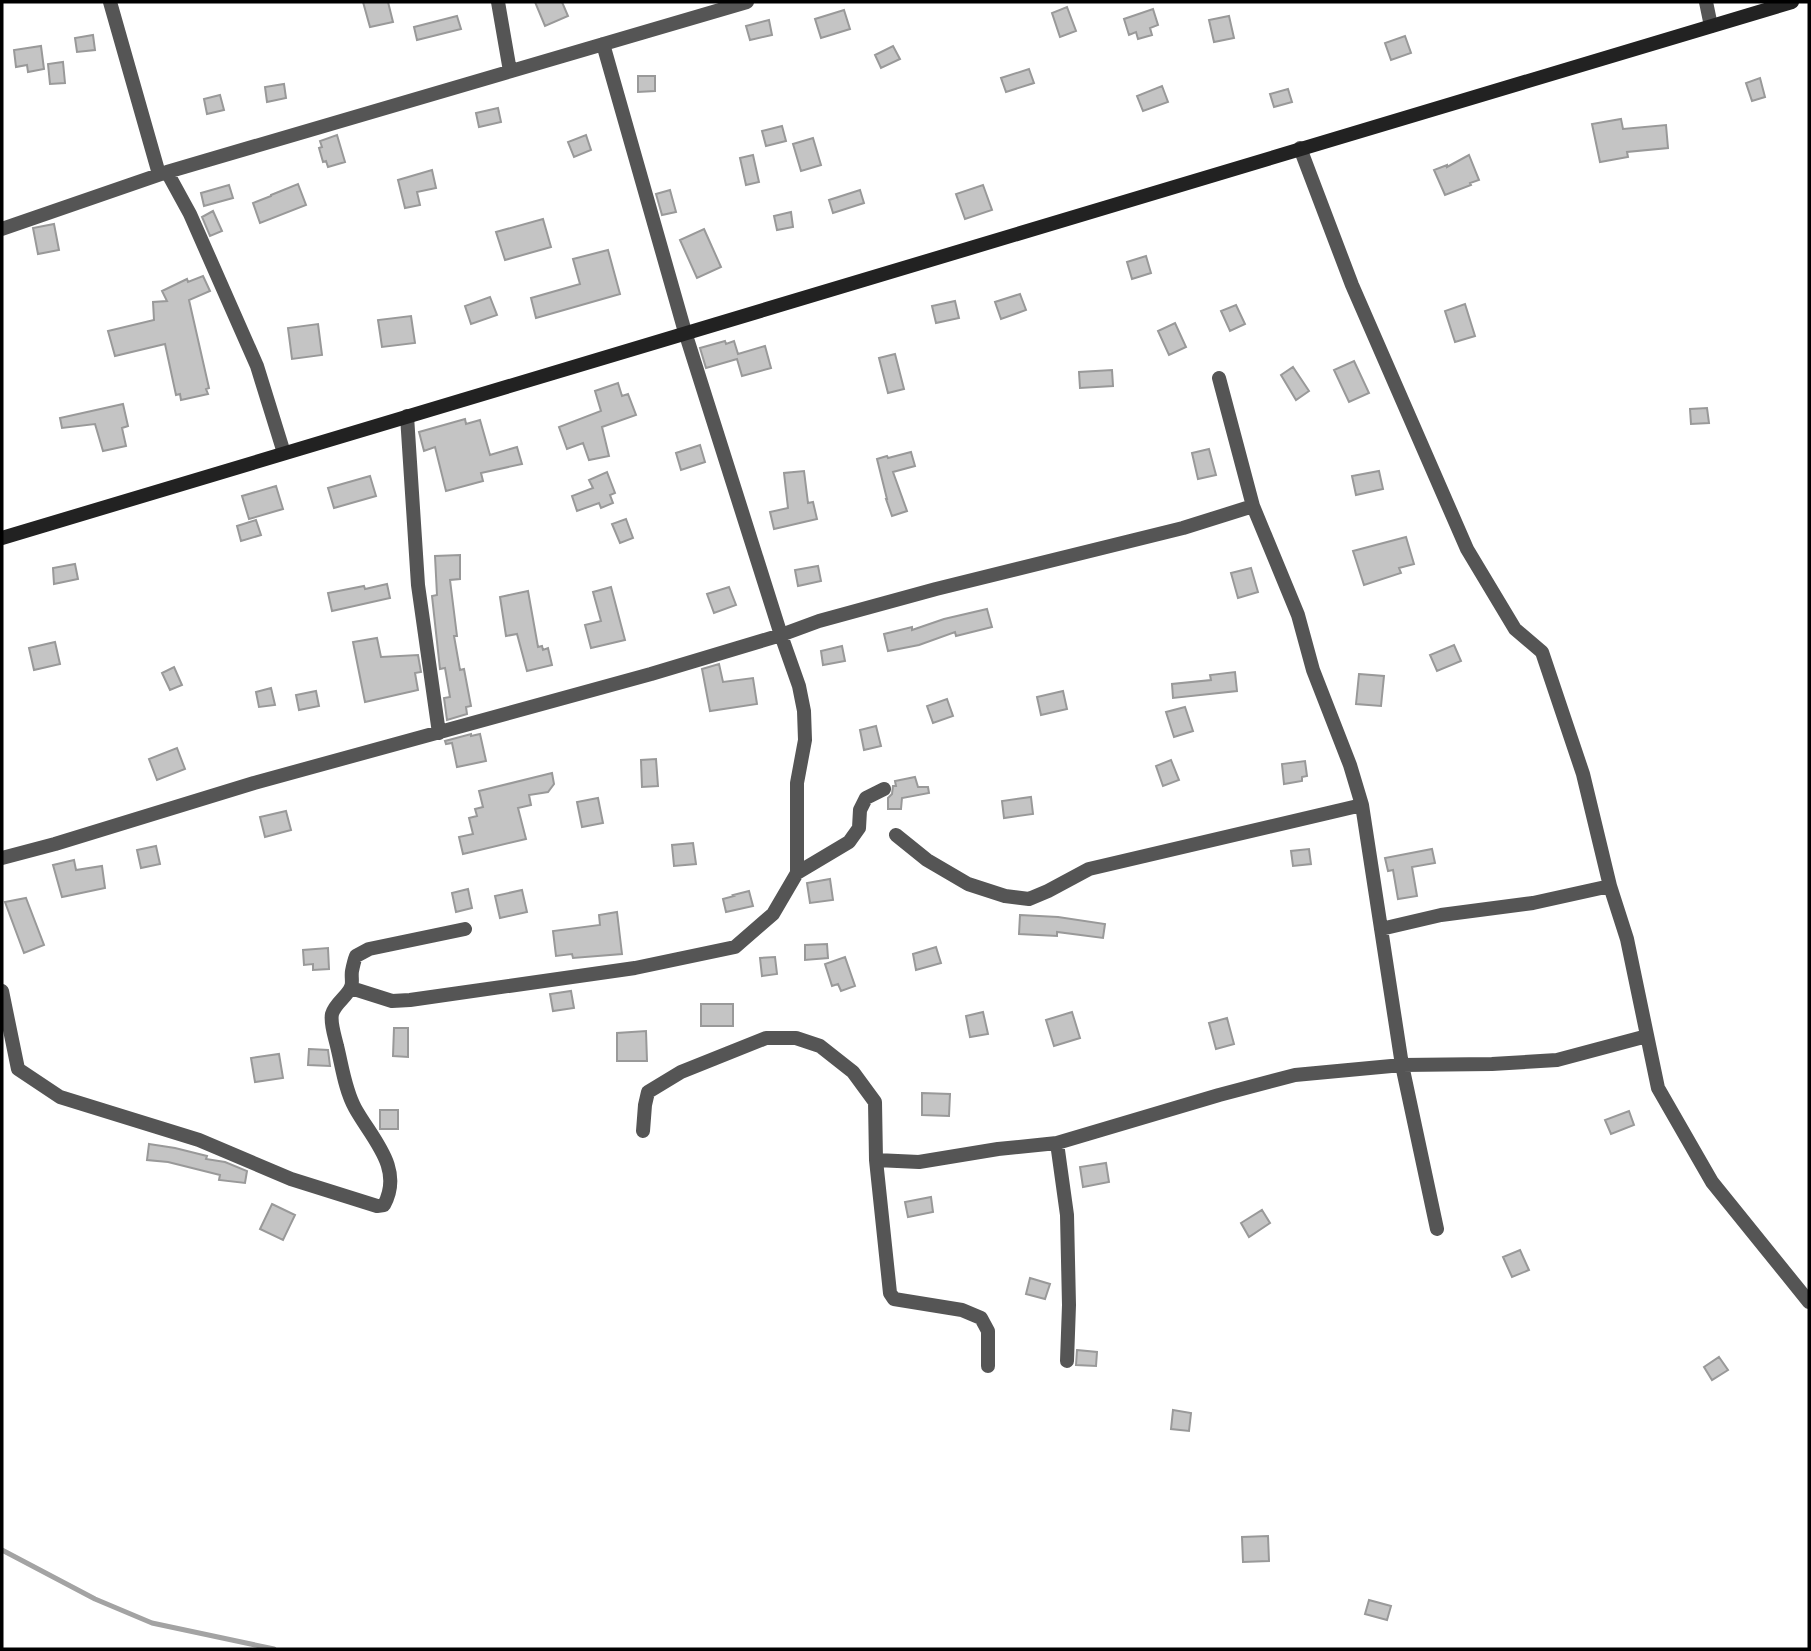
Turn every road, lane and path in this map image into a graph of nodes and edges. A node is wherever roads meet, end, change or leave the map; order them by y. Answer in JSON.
{"nodes":[{"id":1,"x":110,"y":2,"type":"edge"},
{"id":2,"x":498,"y":2,"type":"edge"},
{"id":3,"x":747,"y":2,"type":"edge"},
{"id":4,"x":1706,"y":2,"type":"edge"},
{"id":5,"x":1792,"y":2,"type":"edge"},
{"id":6,"x":1711,"y":26,"type":"junction"},
{"id":7,"x":603,"y":44,"type":"junction"},
{"id":8,"x":510,"y":71,"type":"junction"},
{"id":9,"x":1300,"y":148,"type":"junction"},
{"id":10,"x":163,"y":173,"type":"junction"},
{"id":11,"x":2,"y":229,"type":"edge"},
{"id":12,"x":685,"y":332,"type":"junction"},
{"id":13,"x":1219,"y":378,"type":"dead end"},
{"id":14,"x":407,"y":416,"type":"junction"},
{"id":15,"x":284,"y":453,"type":"junction"},
{"id":16,"x":1253,"y":506,"type":"junction"},
{"id":17,"x":2,"y":538,"type":"edge"},
{"id":18,"x":781,"y":635,"type":"junction"},
{"id":19,"x":439,"y":733,"type":"junction"},
{"id":20,"x":884,"y":789,"type":"dead end"},
{"id":21,"x":1362,"y":805,"type":"junction"},
{"id":22,"x":896,"y":835,"type":"dead end"},
{"id":23,"x":2,"y":858,"type":"edge"},
{"id":24,"x":797,"y":873,"type":"junction"},
{"id":25,"x":1610,"y":886,"type":"junction"},
{"id":26,"x":465,"y":929,"type":"dead end"},
{"id":27,"x":1381,"y":929,"type":"junction"},
{"id":28,"x":351,"y":988,"type":"junction"},
{"id":29,"x":2,"y":991,"type":"edge"},
{"id":30,"x":1647,"y":1036,"type":"junction"},
{"id":31,"x":1402,"y":1065,"type":"junction"},
{"id":32,"x":643,"y":1131,"type":"dead end"},
{"id":33,"x":1058,"y":1143,"type":"junction"},
{"id":34,"x":876,"y":1160,"type":"junction"},
{"id":35,"x":1437,"y":1229,"type":"dead end"},
{"id":36,"x":1809,"y":1302,"type":"edge"},
{"id":37,"x":1067,"y":1361,"type":"dead end"},
{"id":38,"x":988,"y":1366,"type":"dead end"}],
"edges":[{"from":1,"to":10,"type":"street"},
{"from":2,"to":8,"type":"street"},
{"from":3,"to":7,"type":"street"},
{"from":4,"to":6,"type":"street"},
{"from":5,"to":6,"type":"main road"},
{"from":6,"to":9,"type":"main road"},
{"from":7,"to":8,"type":"street"},
{"from":7,"to":12,"type":"street"},
{"from":8,"to":10,"type":"street"},
{"from":9,"to":12,"type":"main road"},
{"from":9,"to":25,"type":"street"},
{"from":10,"to":11,"type":"street"},
{"from":10,"to":15,"type":"street"},
{"from":12,"to":14,"type":"main road"},
{"from":12,"to":18,"type":"street"},
{"from":13,"to":16,"type":"street"},
{"from":14,"to":15,"type":"main road"},
{"from":14,"to":19,"type":"street"},
{"from":15,"to":17,"type":"main road"},
{"from":16,"to":18,"type":"street"},
{"from":16,"to":21,"type":"street"},
{"from":18,"to":19,"type":"street"},
{"from":18,"to":24,"type":"street"},
{"from":19,"to":23,"type":"street"},
{"from":20,"to":24,"type":"street"},
{"from":21,"to":22,"type":"street"},
{"from":21,"to":27,"type":"street"},
{"from":24,"to":28,"type":"street"},
{"from":25,"to":27,"type":"street"},
{"from":25,"to":30,"type":"street"},
{"from":26,"to":28,"type":"street"},
{"from":27,"to":31,"type":"street"},
{"from":28,"to":29,"type":"street"},
{"from":30,"to":31,"type":"street"},
{"from":30,"to":36,"type":"street"},
{"from":31,"to":33,"type":"street"},
{"from":31,"to":35,"type":"street"},
{"from":32,"to":34,"type":"street"},
{"from":33,"to":34,"type":"street"},
{"from":33,"to":37,"type":"street"},
{"from":34,"to":38,"type":"street"}]}
